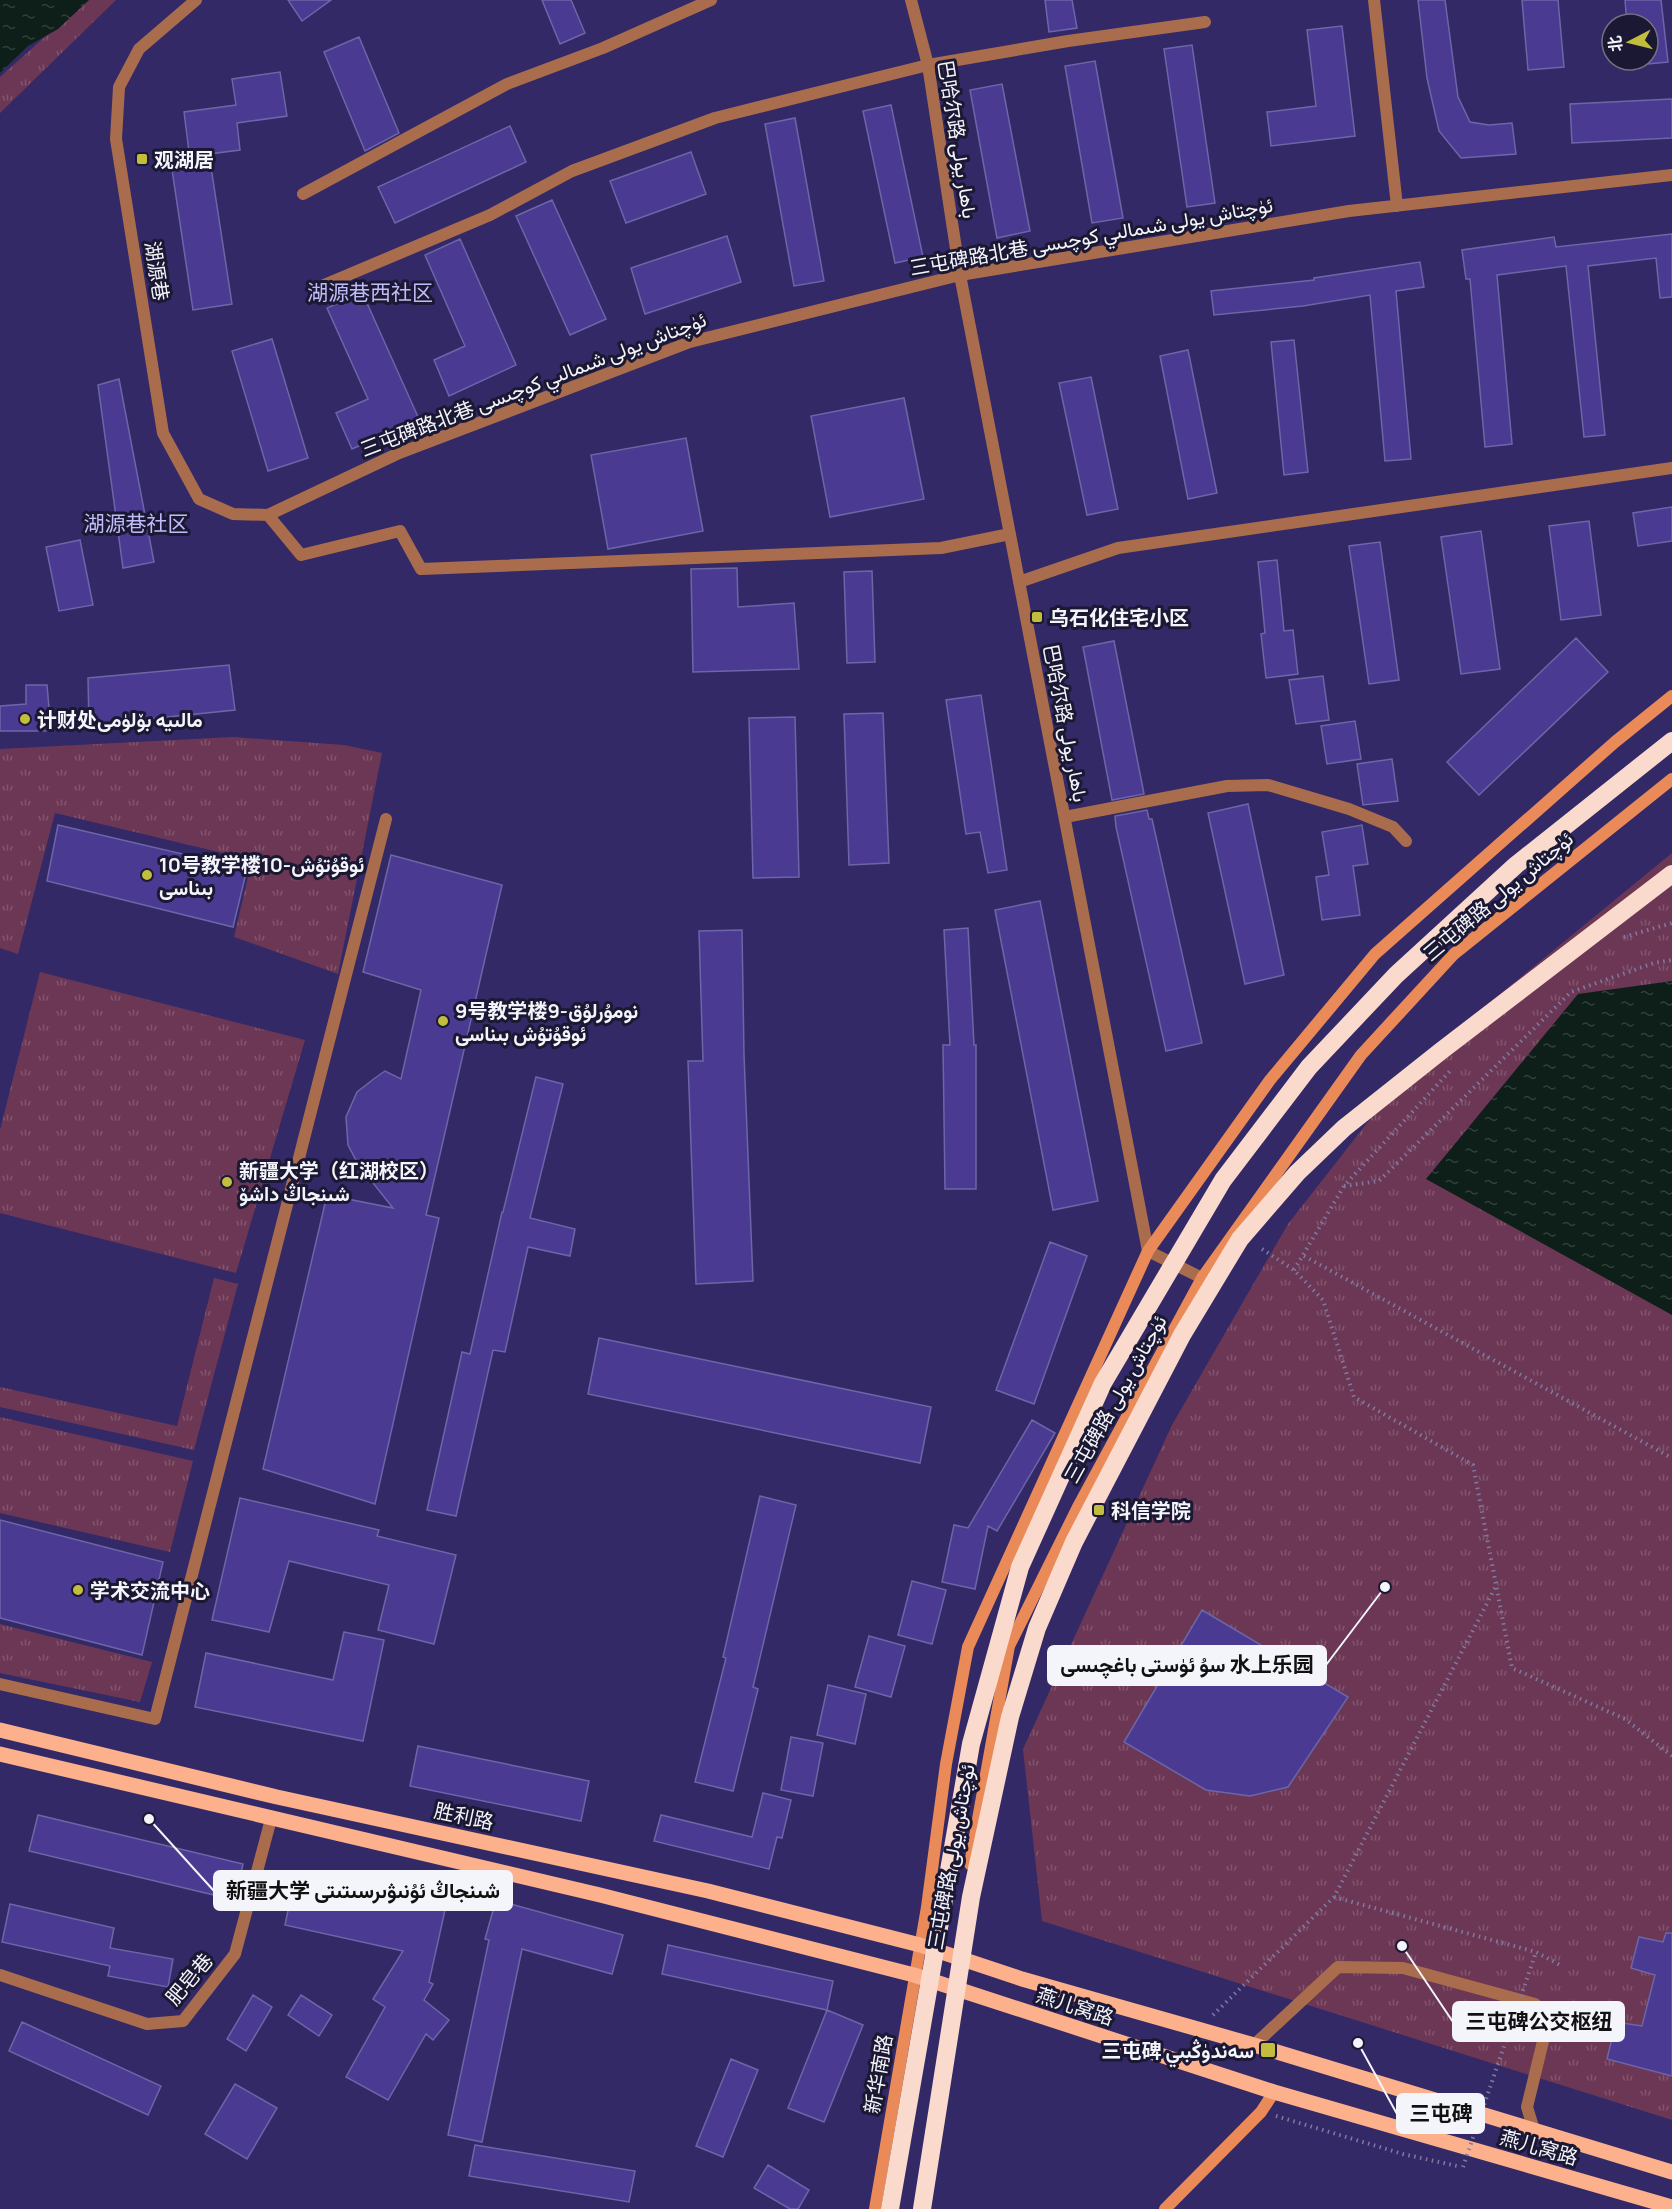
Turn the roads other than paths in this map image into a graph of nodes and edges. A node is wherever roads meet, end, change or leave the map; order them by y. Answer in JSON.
{"nodes":[{"id":1,"x":196,"y":0,"type":"edge"},
{"id":2,"x":711,"y":0,"type":"edge"},
{"id":3,"x":910,"y":0,"type":"edge"},
{"id":4,"x":1374,"y":0,"type":"edge"},
{"id":5,"x":1205,"y":22,"type":"dead end"},
{"id":6,"x":928,"y":65,"type":"junction"},
{"id":7,"x":1672,"y":175,"type":"edge"},
{"id":8,"x":303,"y":194,"type":"dead end"},
{"id":9,"x":1397,"y":206,"type":"junction"},
{"id":10,"x":960,"y":275,"type":"junction"},
{"id":11,"x":317,"y":288,"type":"dead end"},
{"id":12,"x":1672,"y":468,"type":"edge"},
{"id":13,"x":268,"y":515,"type":"junction"},
{"id":14,"x":1010,"y":534,"type":"junction"},
{"id":15,"x":1019,"y":582,"type":"junction"},
{"id":16,"x":1672,"y":696,"type":"edge"},
{"id":17,"x":1672,"y":741,"type":"edge"},
{"id":18,"x":1672,"y":779,"type":"edge"},
{"id":19,"x":1065,"y":817,"type":"junction"},
{"id":20,"x":386,"y":819,"type":"dead end"},
{"id":21,"x":1406,"y":841,"type":"dead end"},
{"id":22,"x":1672,"y":874,"type":"edge"},
{"id":23,"x":1148,"y":1251,"type":"junction"},
{"id":24,"x":1203,"y":1278,"type":"junction"},
{"id":25,"x":0,"y":1684,"type":"edge"},
{"id":26,"x":0,"y":1730,"type":"edge"},
{"id":27,"x":0,"y":1754,"type":"edge"},
{"id":28,"x":271,"y":1819,"type":"junction"},
{"id":29,"x":920,"y":1945,"type":"junction"},
{"id":30,"x":954,"y":1954,"type":"junction"},
{"id":31,"x":0,"y":1975,"type":"edge"},
{"id":32,"x":914,"y":1975,"type":"junction"},
{"id":33,"x":949,"y":1987,"type":"junction"},
{"id":34,"x":1254,"y":2045,"type":"junction"},
{"id":35,"x":1274,"y":2092,"type":"junction"},
{"id":36,"x":1534,"y":2130,"type":"junction"},
{"id":37,"x":1672,"y":2172,"type":"edge"},
{"id":38,"x":1672,"y":2207,"type":"edge"},
{"id":39,"x":875,"y":2209,"type":"edge"},
{"id":40,"x":890,"y":2209,"type":"edge"},
{"id":41,"x":916,"y":2209,"type":"edge"},
{"id":42,"x":922,"y":2209,"type":"edge"},
{"id":43,"x":1165,"y":2209,"type":"edge"}],
"edges":[{"from":1,"to":13,"type":"street","name":"湖源巷"},
{"from":2,"to":8,"type":"street"},
{"from":3,"to":6,"type":"street","name":"巴哈尔路 باھار يولى"},
{"from":4,"to":9,"type":"street"},
{"from":5,"to":6,"type":"street"},
{"from":6,"to":10,"type":"street","name":"巴哈尔路 باھار يولى"},
{"from":6,"to":11,"type":"street"},
{"from":7,"to":9,"type":"street","name":"三屯碑路北巷 ئۈچتاش يولى شىمالىي كوچىسى"},
{"from":9,"to":10,"type":"street","name":"三屯碑路北巷 ئۈچتاش يولى شىمالىي كوچىسى"},
{"from":10,"to":13,"type":"street","name":"三屯碑路北巷 ئۈچتاش يولى شىمالىي كوچىسى"},
{"from":10,"to":14,"type":"street","name":"巴哈尔路 باھار يولى"},
{"from":12,"to":15,"type":"street"},
{"from":13,"to":14,"type":"street"},
{"from":14,"to":15,"type":"street","name":"巴哈尔路 باھار يولى"},
{"from":15,"to":19,"type":"street","name":"巴哈尔路 باھار يولى"},
{"from":16,"to":23,"type":"main road","name":"三屯碑路 ئۈچتاش يولى"},
{"from":17,"to":40,"type":"highway","bridge":true},
{"from":18,"to":24,"type":"main road","name":"三屯碑路 ئۈچتاش يولى"},
{"from":19,"to":21,"type":"street"},
{"from":19,"to":23,"type":"street","name":"巴哈尔路 باھار يولى"},
{"from":20,"to":25,"type":"street"},
{"from":22,"to":42,"type":"highway","bridge":true},
{"from":23,"to":24,"type":"street"},
{"from":23,"to":29,"type":"main road","name":"三屯碑路 ئۈچتاش يولى"},
{"from":24,"to":30,"type":"main road","name":"三屯碑路 ئۈچتاش يولى"},
{"from":26,"to":29,"type":"main road","name":"胜利路"},
{"from":27,"to":28,"type":"main road"},
{"from":28,"to":31,"type":"street","name":"肥皂巷"},
{"from":28,"to":32,"type":"main road"},
{"from":29,"to":30,"type":"main road","name":"燕儿窝路"},
{"from":29,"to":32,"type":"main road","name":"新华南路"},
{"from":30,"to":33,"type":"main road","name":"三屯碑路 ئۈچتاش يولى"},
{"from":30,"to":34,"type":"main road","name":"燕儿窝路"},
{"from":32,"to":33,"type":"main road","name":"燕儿窝路"},
{"from":32,"to":39,"type":"main road","name":"新华南路"},
{"from":33,"to":35,"type":"main road","name":"燕儿窝路"},
{"from":33,"to":41,"type":"main road","name":"三屯碑路 ئۈچتاش يولى"},
{"from":34,"to":36,"type":"main road","name":"燕儿窝路"},
{"from":34,"to":36,"type":"street"},
{"from":35,"to":38,"type":"main road","name":"燕儿窝路"},
{"from":35,"to":43,"type":"main road"},
{"from":36,"to":37,"type":"main road","name":"燕儿窝路"}]}
